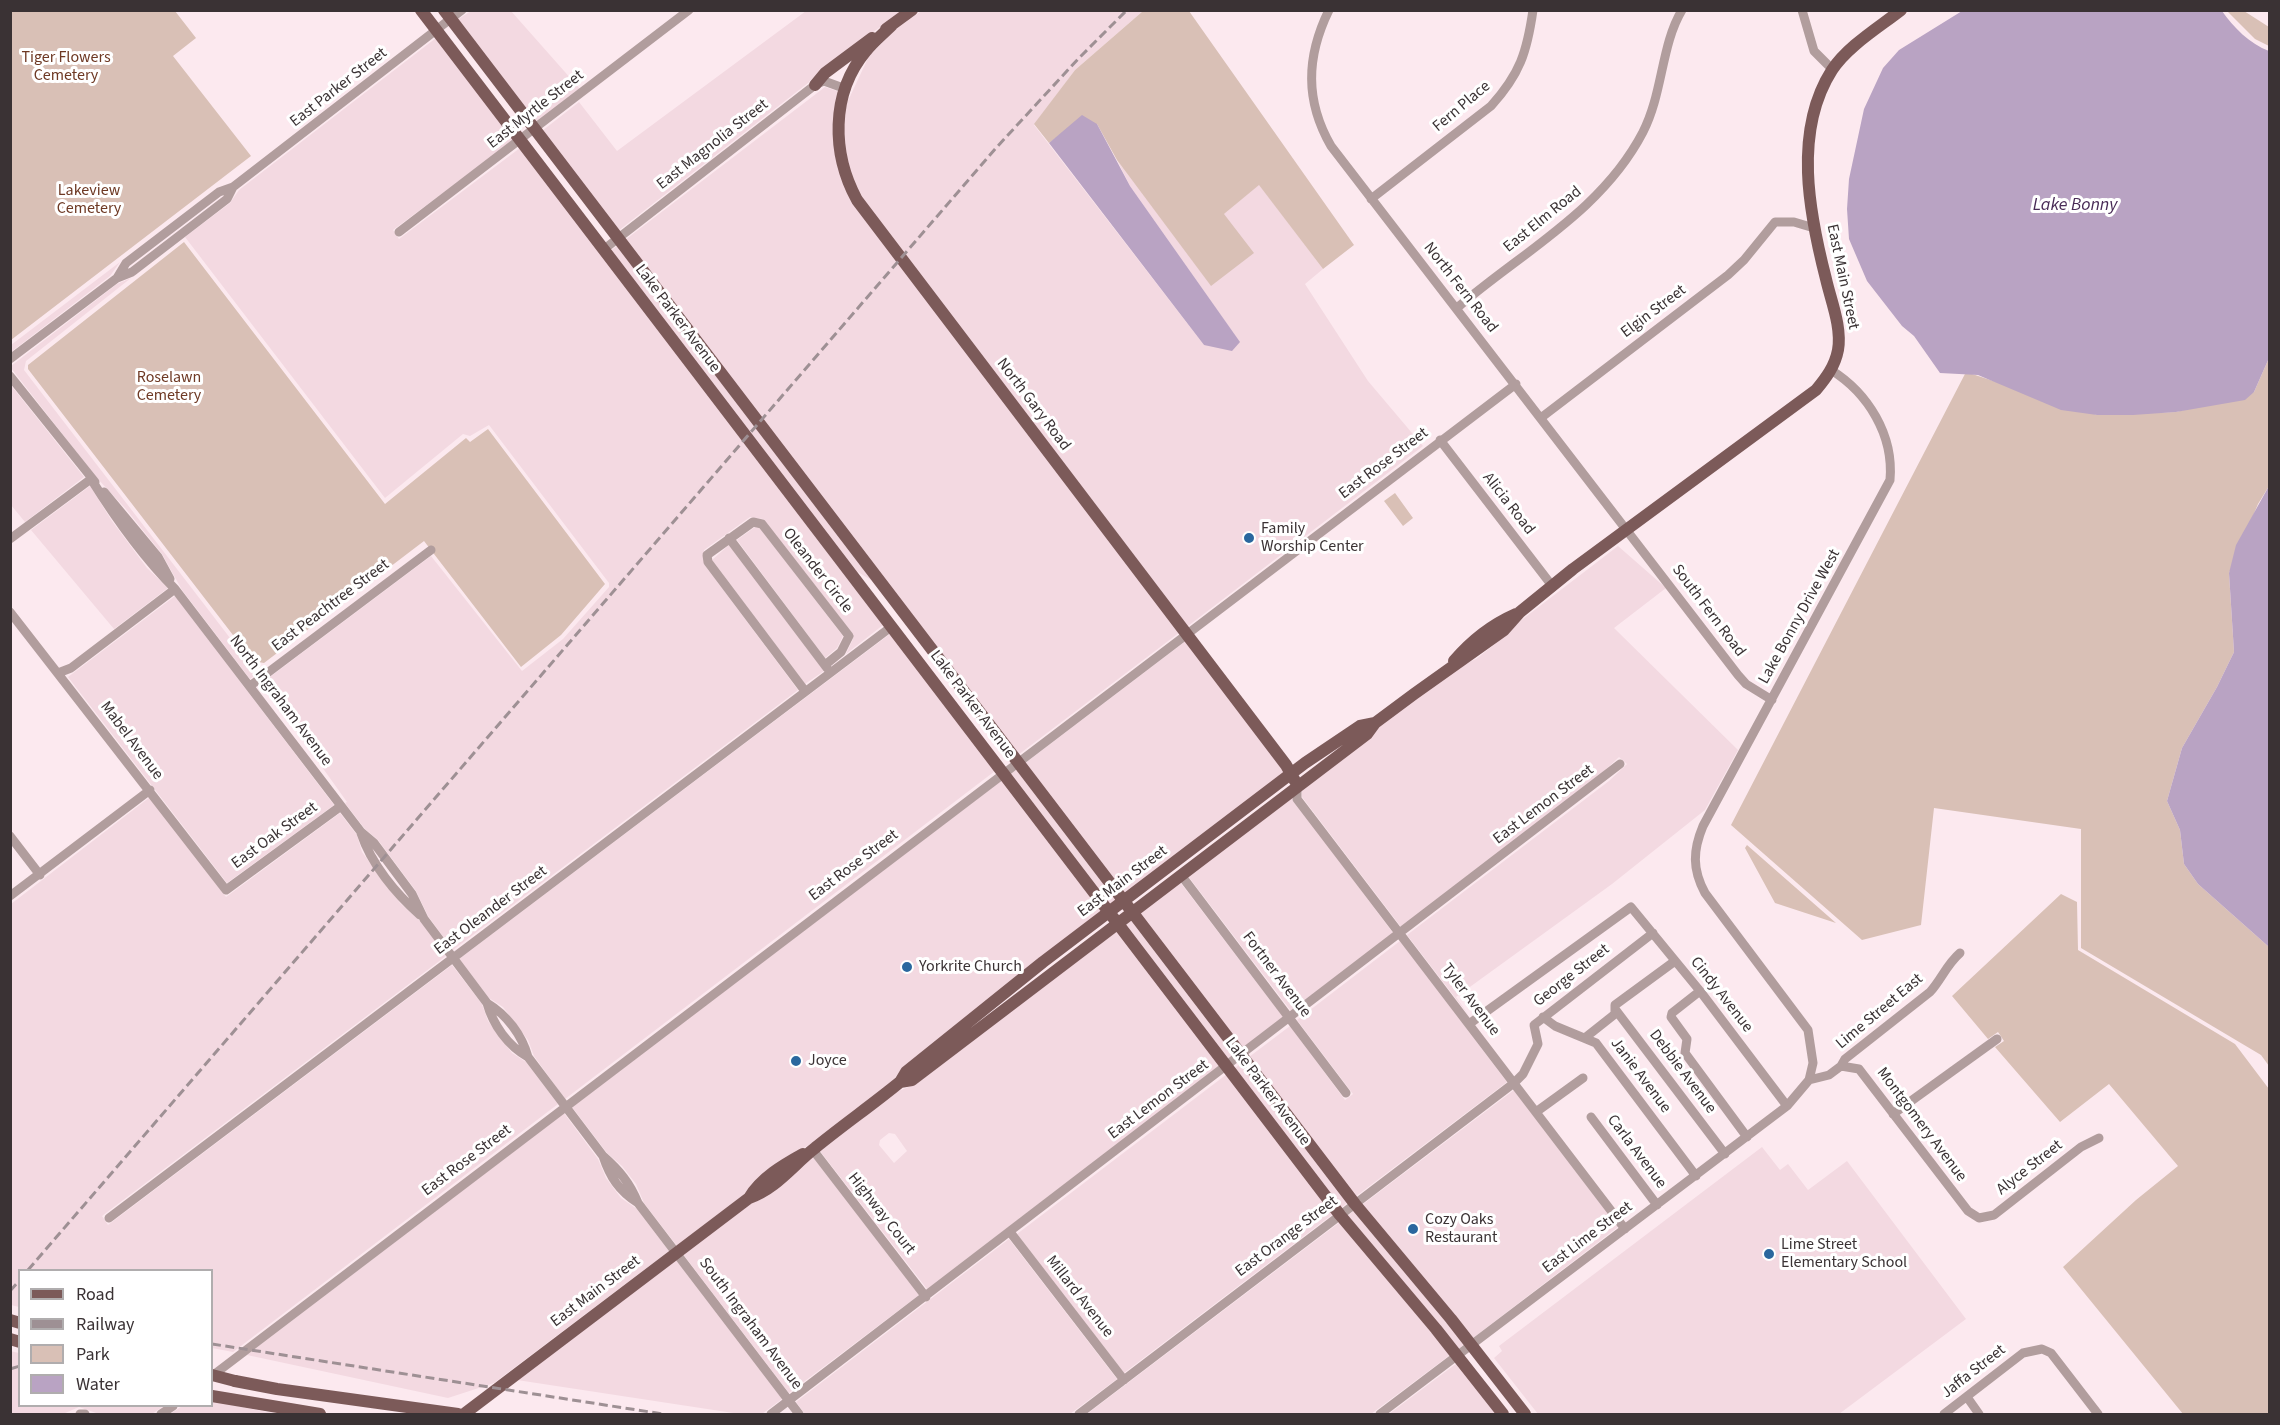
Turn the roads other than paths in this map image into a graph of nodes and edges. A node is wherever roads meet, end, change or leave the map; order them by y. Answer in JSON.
{"nodes":[{"id":1,"x":421,"y":10,"type":"edge"},
{"id":2,"x":462,"y":10,"type":"edge"},
{"id":3,"x":689,"y":10,"type":"edge"},
{"id":4,"x":912,"y":10,"type":"edge"},
{"id":5,"x":1329,"y":10,"type":"edge"},
{"id":6,"x":1533,"y":10,"type":"edge"},
{"id":7,"x":1682,"y":10,"type":"edge"},
{"id":8,"x":1802,"y":10,"type":"edge"},
{"id":9,"x":1901,"y":10,"type":"edge"},
{"id":10,"x":447,"y":15,"type":"edge"},
{"id":11,"x":892,"y":25,"type":"junction"},
{"id":12,"x":436,"y":29,"type":"junction"},
{"id":13,"x":1833,"y":70,"type":"junction"},
{"id":14,"x":815,"y":85,"type":"junction"},
{"id":15,"x":846,"y":89,"type":"junction"},
{"id":16,"x":535,"y":130,"type":"junction"},
{"id":17,"x":521,"y":141,"type":"junction"},
{"id":18,"x":1371,"y":199,"type":"junction"},
{"id":19,"x":1814,"y":228,"type":"junction"},
{"id":20,"x":399,"y":232,"type":"dead end"},
{"id":21,"x":618,"y":238,"type":"junction"},
{"id":22,"x":603,"y":250,"type":"junction"},
{"id":23,"x":1457,"y":308,"type":"junction"},
{"id":24,"x":10,"y":359,"type":"edge"},
{"id":25,"x":1831,"y":370,"type":"junction"},
{"id":26,"x":10,"y":376,"type":"edge"},
{"id":27,"x":1516,"y":384,"type":"junction"},
{"id":28,"x":1542,"y":417,"type":"junction"},
{"id":29,"x":1440,"y":440,"type":"junction"},
{"id":30,"x":91,"y":478,"type":"junction"},
{"id":31,"x":1628,"y":531,"type":"junction"},
{"id":32,"x":729,"y":538,"type":"junction"},
{"id":33,"x":10,"y":539,"type":"edge"},
{"id":34,"x":431,"y":550,"type":"dead end"},
{"id":35,"x":850,"y":573,"type":"junction"},
{"id":36,"x":1553,"y":587,"type":"junction"},
{"id":37,"x":175,"y":589,"type":"junction"},
{"id":38,"x":10,"y":612,"type":"edge"},
{"id":39,"x":905,"y":615,"type":"junction"},
{"id":40,"x":891,"y":627,"type":"junction"},
{"id":41,"x":1187,"y":633,"type":"junction"},
{"id":42,"x":828,"y":669,"type":"junction"},
{"id":43,"x":58,"y":673,"type":"junction"},
{"id":44,"x":950,"y":675,"type":"junction"},
{"id":45,"x":250,"y":686,"type":"junction"},
{"id":46,"x":805,"y":691,"type":"junction"},
{"id":47,"x":1772,"y":700,"type":"junction"},
{"id":48,"x":1375,"y":723,"type":"junction"},
{"id":49,"x":1017,"y":762,"type":"junction"},
{"id":50,"x":1620,"y":764,"type":"dead end"},
{"id":51,"x":1002,"y":772,"type":"junction"},
{"id":52,"x":1293,"y":774,"type":"junction"},
{"id":53,"x":1297,"y":788,"type":"junction"},
{"id":54,"x":150,"y":790,"type":"junction"},
{"id":55,"x":341,"y":806,"type":"junction"},
{"id":56,"x":10,"y":836,"type":"edge"},
{"id":57,"x":40,"y":875,"type":"junction"},
{"id":58,"x":1181,"y":875,"type":"junction"},
{"id":59,"x":226,"y":890,"type":"joint"},
{"id":60,"x":10,"y":896,"type":"edge"},
{"id":61,"x":1124,"y":902,"type":"junction"},
{"id":62,"x":1109,"y":913,"type":"junction"},
{"id":63,"x":1132,"y":913,"type":"junction"},
{"id":64,"x":1118,"y":924,"type":"junction"},
{"id":65,"x":1653,"y":933,"type":"junction"},
{"id":66,"x":1401,"y":934,"type":"junction"},
{"id":67,"x":1960,"y":953,"type":"dead end"},
{"id":68,"x":452,"y":957,"type":"junction"},
{"id":69,"x":1675,"y":961,"type":"junction"},
{"id":70,"x":1700,"y":991,"type":"junction"},
{"id":71,"x":1615,"y":1009,"type":"junction"},
{"id":72,"x":1543,"y":1017,"type":"junction"},
{"id":73,"x":1290,"y":1018,"type":"junction"},
{"id":74,"x":1469,"y":1024,"type":"junction"},
{"id":75,"x":1586,"y":1037,"type":"junction"},
{"id":76,"x":1997,"y":1039,"type":"dead end"},
{"id":77,"x":1242,"y":1056,"type":"junction"},
{"id":78,"x":1841,"y":1066,"type":"junction"},
{"id":79,"x":1227,"y":1067,"type":"junction"},
{"id":80,"x":1583,"y":1078,"type":"dead end"},
{"id":81,"x":1809,"y":1080,"type":"junction"},
{"id":82,"x":900,"y":1082,"type":"junction"},
{"id":83,"x":1514,"y":1083,"type":"junction"},
{"id":84,"x":1346,"y":1093,"type":"dead end"},
{"id":85,"x":565,"y":1106,"type":"junction"},
{"id":86,"x":1787,"y":1106,"type":"junction"},
{"id":87,"x":1536,"y":1112,"type":"junction"},
{"id":88,"x":1893,"y":1114,"type":"junction"},
{"id":89,"x":1591,"y":1117,"type":"dead end"},
{"id":90,"x":1747,"y":1137,"type":"junction"},
{"id":91,"x":2099,"y":1138,"type":"dead end"},
{"id":92,"x":813,"y":1150,"type":"junction"},
{"id":93,"x":1725,"y":1154,"type":"junction"},
{"id":94,"x":1696,"y":1176,"type":"junction"},
{"id":95,"x":1355,"y":1204,"type":"junction"},
{"id":96,"x":1657,"y":1205,"type":"junction"},
{"id":97,"x":1340,"y":1215,"type":"junction"},
{"id":98,"x":109,"y":1218,"type":"dead end"},
{"id":99,"x":1979,"y":1218,"type":"joint"},
{"id":100,"x":1625,"y":1229,"type":"junction"},
{"id":101,"x":1010,"y":1232,"type":"junction"},
{"id":102,"x":676,"y":1253,"type":"junction"},
{"id":103,"x":926,"y":1296,"type":"junction"},
{"id":104,"x":1472,"y":1345,"type":"junction"},
{"id":105,"x":1458,"y":1356,"type":"junction"},
{"id":106,"x":213,"y":1374,"type":"edge"},
{"id":107,"x":213,"y":1375,"type":"edge"},
{"id":108,"x":1124,"y":1380,"type":"junction"},
{"id":109,"x":213,"y":1396,"type":"edge"},
{"id":110,"x":1967,"y":1397,"type":"junction"},
{"id":111,"x":789,"y":1401,"type":"junction"},
{"id":112,"x":320,"y":1414,"type":"edge"},
{"id":113,"x":458,"y":1414,"type":"edge"},
{"id":114,"x":464,"y":1414,"type":"edge"},
{"id":115,"x":771,"y":1414,"type":"edge"},
{"id":116,"x":799,"y":1414,"type":"edge"},
{"id":117,"x":1079,"y":1414,"type":"edge"},
{"id":118,"x":1380,"y":1414,"type":"edge"},
{"id":119,"x":1503,"y":1414,"type":"edge"},
{"id":120,"x":1525,"y":1414,"type":"edge"},
{"id":121,"x":1944,"y":1414,"type":"edge"},
{"id":122,"x":1979,"y":1414,"type":"edge"},
{"id":123,"x":2098,"y":1414,"type":"edge"}],
"edges":[{"from":1,"to":12,"type":"main road","name":"Lake Parker Avenue"},
{"from":2,"to":10,"type":"street","name":"East Parker Street"},
{"from":3,"to":16,"type":"street","name":"East Myrtle Street"},
{"from":4,"to":11,"type":"main road"},
{"from":5,"to":18,"type":"street","name":"North Fern Road"},
{"from":6,"to":18,"type":"street","name":"Fern Place"},
{"from":7,"to":23,"type":"street","name":"East Elm Road"},
{"from":8,"to":13,"type":"street"},
{"from":9,"to":13,"type":"main road","name":"East Main Street"},
{"from":10,"to":12,"type":"street","name":"East Parker Street"},
{"from":10,"to":16,"type":"main road","name":"Lake Parker Avenue"},
{"from":11,"to":14,"type":"main road"},
{"from":11,"to":15,"type":"main road","name":"North Gary Road"},
{"from":12,"to":17,"type":"main road","name":"Lake Parker Avenue"},
{"from":12,"to":24,"type":"street","name":"East Parker Street"},
{"from":13,"to":19,"type":"main road","name":"East Main Street"},
{"from":14,"to":15,"type":"street"},
{"from":14,"to":21,"type":"street","name":"East Magnolia Street"},
{"from":15,"to":41,"type":"main road","name":"North Gary Road"},
{"from":16,"to":17,"type":"street","name":"East Myrtle Street"},
{"from":16,"to":21,"type":"main road","name":"Lake Parker Avenue"},
{"from":17,"to":20,"type":"street","name":"East Myrtle Street"},
{"from":17,"to":22,"type":"main road","name":"Lake Parker Avenue"},
{"from":18,"to":23,"type":"street","name":"North Fern Road"},
{"from":19,"to":25,"type":"main road","name":"East Main Street"},
{"from":19,"to":28,"type":"street","name":"Elgin Street"},
{"from":21,"to":22,"type":"street","name":"East Magnolia Street"},
{"from":21,"to":39,"type":"main road","name":"Lake Parker Avenue"},
{"from":22,"to":35,"type":"main road","name":"Lake Parker Avenue"},
{"from":23,"to":27,"type":"street","name":"North Fern Road"},
{"from":25,"to":31,"type":"main road","name":"East Main Street"},
{"from":25,"to":47,"type":"street","name":"Lake Bonny Drive West"},
{"from":26,"to":30,"type":"street","name":"North Ingraham Avenue"},
{"from":27,"to":28,"type":"street","name":"North Fern Road"},
{"from":27,"to":29,"type":"street","name":"East Rose Street"},
{"from":28,"to":31,"type":"street","name":"North Fern Road"},
{"from":29,"to":36,"type":"street","name":"Alicia Road"},
{"from":29,"to":41,"type":"street","name":"East Rose Street"},
{"from":30,"to":33,"type":"street"},
{"from":30,"to":37,"type":"street","name":"North Ingraham Avenue"},
{"from":31,"to":36,"type":"main road","name":"East Main Street"},
{"from":31,"to":47,"type":"street","name":"South Fern Road"},
{"from":32,"to":42,"type":"street"},
{"from":32,"to":42,"type":"street","name":"Oleander Circle"},
{"from":32,"to":46,"type":"street","name":"Oleander Circle"},
{"from":34,"to":45,"type":"street","name":"East Peachtree Street"},
{"from":35,"to":39,"type":"main road"},
{"from":35,"to":40,"type":"main road","name":"Lake Parker Avenue"},
{"from":36,"to":48,"type":"main road","name":"East Main Street"},
{"from":37,"to":43,"type":"street"},
{"from":37,"to":45,"type":"street","name":"North Ingraham Avenue"},
{"from":38,"to":43,"type":"street","name":"Mabel Avenue"},
{"from":39,"to":44,"type":"main road","name":"Lake Parker Avenue"},
{"from":40,"to":42,"type":"street","name":"East Oleander Street"},
{"from":40,"to":44,"type":"main road"},
{"from":40,"to":51,"type":"main road","name":"Lake Parker Avenue"},
{"from":41,"to":49,"type":"street","name":"East Rose Street"},
{"from":41,"to":52,"type":"main road","name":"North Gary Road"},
{"from":42,"to":46,"type":"street","name":"East Oleander Street"},
{"from":43,"to":54,"type":"street","name":"Mabel Avenue"},
{"from":44,"to":49,"type":"main road","name":"Lake Parker Avenue"},
{"from":45,"to":55,"type":"street","name":"North Ingraham Avenue"},
{"from":46,"to":68,"type":"street","name":"East Oleander Street"},
{"from":47,"to":81,"type":"street","name":"Lake Bonny Drive West"},
{"from":48,"to":52,"type":"main road","name":"East Main Street"},
{"from":48,"to":53,"type":"main road","name":"East Main Street"},
{"from":49,"to":51,"type":"street","name":"East Rose Street"},
{"from":49,"to":61,"type":"main road","name":"Lake Parker Avenue"},
{"from":50,"to":66,"type":"street","name":"East Lemon Street"},
{"from":51,"to":62,"type":"main road","name":"Lake Parker Avenue"},
{"from":51,"to":85,"type":"street","name":"East Rose Street"},
{"from":52,"to":53,"type":"main road","name":"North Gary Road"},
{"from":52,"to":61,"type":"main road","name":"East Main Street"},
{"from":53,"to":58,"type":"main road","name":"East Main Street"},
{"from":53,"to":66,"type":"street","name":"Tyler Avenue"},
{"from":54,"to":57,"type":"street"},
{"from":54,"to":59,"type":"street","name":"Mabel Avenue"},
{"from":55,"to":59,"type":"street","name":"East Oak Street"},
{"from":55,"to":68,"type":"street","name":"North Ingraham Avenue"},
{"from":56,"to":57,"type":"street"},
{"from":57,"to":60,"type":"street"},
{"from":58,"to":63,"type":"main road","name":"East Main Street"},
{"from":58,"to":73,"type":"street","name":"Fortner Avenue"},
{"from":61,"to":62,"type":"main road","name":"East Main Street"},
{"from":61,"to":63,"type":"main road","name":"Lake Parker Avenue"},
{"from":62,"to":64,"type":"main road","name":"Lake Parker Avenue"},
{"from":62,"to":82,"type":"main road","name":"East Main Street"},
{"from":63,"to":64,"type":"main road","name":"East Main Street"},
{"from":63,"to":77,"type":"main road","name":"Lake Parker Avenue"},
{"from":64,"to":79,"type":"main road","name":"Lake Parker Avenue"},
{"from":64,"to":82,"type":"main road","name":"East Main Street"},
{"from":65,"to":69,"type":"street","name":"Cindy Avenue"},
{"from":65,"to":72,"type":"street","name":"George Street"},
{"from":65,"to":74,"type":"street","name":"Cindy Avenue"},
{"from":66,"to":73,"type":"street","name":"East Lemon Street"},
{"from":66,"to":74,"type":"street","name":"Tyler Avenue"},
{"from":67,"to":78,"type":"street","name":"Lime Street East"},
{"from":68,"to":85,"type":"street","name":"North Ingraham Avenue"},
{"from":68,"to":98,"type":"street","name":"East Oleander Street"},
{"from":69,"to":70,"type":"street","name":"Cindy Avenue"},
{"from":69,"to":71,"type":"street"},
{"from":70,"to":86,"type":"street","name":"Cindy Avenue"},
{"from":70,"to":90,"type":"street"},
{"from":71,"to":75,"type":"street"},
{"from":71,"to":93,"type":"street","name":"Debbie Avenue"},
{"from":72,"to":75,"type":"street","name":"Janie Avenue"},
{"from":72,"to":83,"type":"street","name":"George Street"},
{"from":73,"to":77,"type":"street","name":"East Lemon Street"},
{"from":73,"to":84,"type":"street","name":"Fortner Avenue"},
{"from":74,"to":83,"type":"street","name":"Tyler Avenue"},
{"from":75,"to":94,"type":"street","name":"Janie Avenue"},
{"from":76,"to":88,"type":"street"},
{"from":77,"to":79,"type":"street","name":"East Lemon Street"},
{"from":77,"to":95,"type":"main road","name":"Lake Parker Avenue"},
{"from":78,"to":81,"type":"street"},
{"from":78,"to":88,"type":"street","name":"Montgomery Avenue"},
{"from":79,"to":97,"type":"main road","name":"Lake Parker Avenue"},
{"from":79,"to":101,"type":"street","name":"East Lemon Street"},
{"from":80,"to":87,"type":"street"},
{"from":81,"to":86,"type":"street","name":"East Lime Street"},
{"from":82,"to":92,"type":"main road","name":"East Main Street"},
{"from":83,"to":87,"type":"street","name":"Tyler Avenue"},
{"from":83,"to":95,"type":"street","name":"East Orange Street"},
{"from":85,"to":102,"type":"street","name":"North Ingraham Avenue"},
{"from":85,"to":106,"type":"street","name":"East Rose Street"},
{"from":86,"to":90,"type":"street","name":"East Lime Street"},
{"from":87,"to":100,"type":"street","name":"Tyler Avenue"},
{"from":88,"to":99,"type":"street","name":"Montgomery Avenue"},
{"from":89,"to":96,"type":"street","name":"Carla Avenue"},
{"from":90,"to":93,"type":"street","name":"East Lime Street"},
{"from":91,"to":99,"type":"street","name":"Alyce Street"},
{"from":92,"to":102,"type":"main road","name":"East Main Street"},
{"from":92,"to":103,"type":"street","name":"Highway Court"},
{"from":93,"to":94,"type":"street","name":"East Lime Street"},
{"from":94,"to":96,"type":"street","name":"East Lime Street"},
{"from":95,"to":97,"type":"street","name":"East Orange Street"},
{"from":95,"to":104,"type":"main road","name":"Lake Parker Avenue"},
{"from":96,"to":100,"type":"street","name":"East Lime Street"},
{"from":97,"to":105,"type":"main road","name":"Lake Parker Avenue"},
{"from":97,"to":108,"type":"street","name":"East Orange Street"},
{"from":100,"to":104,"type":"street","name":"East Lime Street"},
{"from":101,"to":103,"type":"street","name":"East Lemon Street"},
{"from":101,"to":108,"type":"street","name":"Millard Avenue"},
{"from":102,"to":111,"type":"street","name":"South Ingraham Avenue"},
{"from":102,"to":114,"type":"main road","name":"East Main Street"},
{"from":103,"to":111,"type":"street","name":"East Lemon Street"},
{"from":104,"to":105,"type":"street","name":"East Lime Street"},
{"from":104,"to":120,"type":"main road","name":"Lake Parker Avenue"},
{"from":105,"to":118,"type":"street","name":"East Lime Street"},
{"from":105,"to":119,"type":"main road","name":"Lake Parker Avenue"},
{"from":107,"to":113,"type":"main road","bridge":true},
{"from":108,"to":117,"type":"street","name":"East Orange Street"},
{"from":109,"to":112,"type":"main road"},
{"from":110,"to":121,"type":"street","name":"Jaffa Street"},
{"from":110,"to":122,"type":"street"},
{"from":110,"to":123,"type":"street","name":"Jaffa Street"},
{"from":111,"to":115,"type":"street","name":"East Lemon Street"},
{"from":111,"to":116,"type":"street","name":"South Ingraham Avenue"}]}
